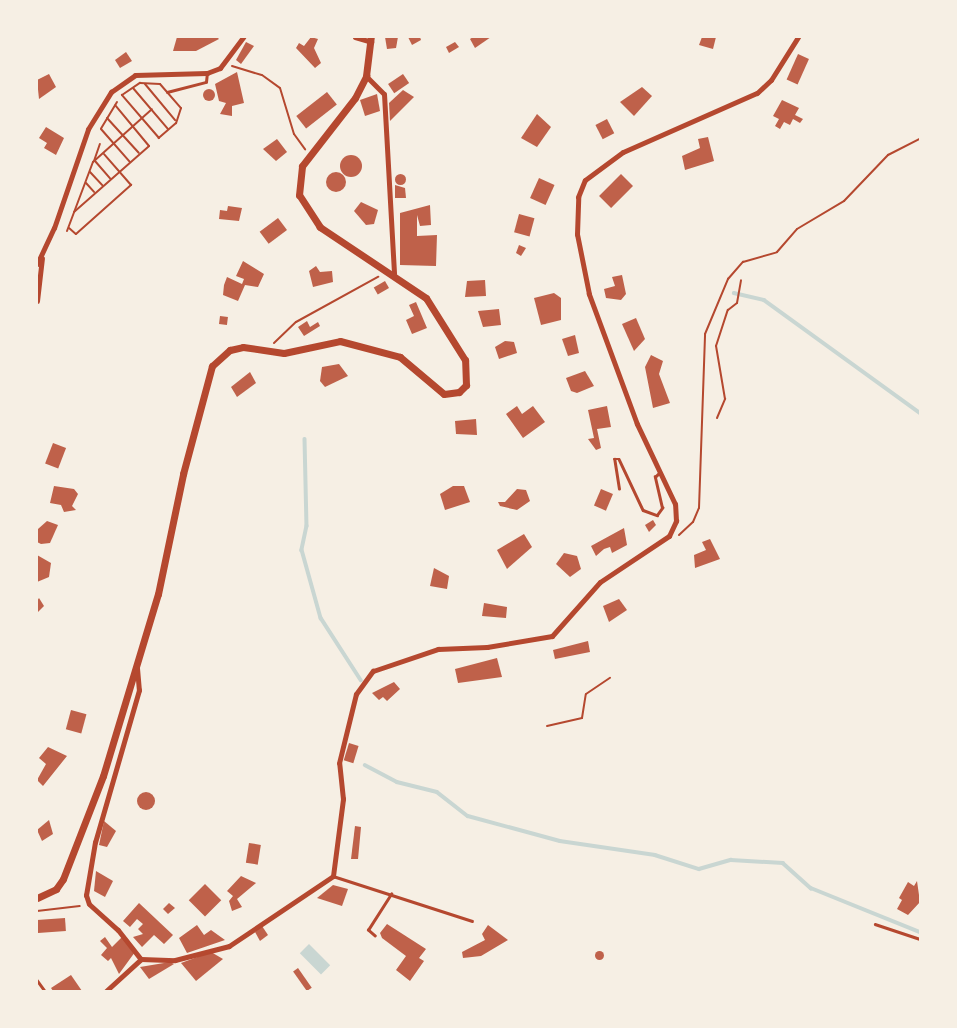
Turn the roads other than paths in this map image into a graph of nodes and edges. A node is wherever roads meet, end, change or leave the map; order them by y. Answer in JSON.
{"nodes":[{"id":1,"x":243,"y":37,"type":"edge"},
{"id":2,"x":355,"y":37,"type":"edge"},
{"id":3,"x":799,"y":37,"type":"edge"},
{"id":4,"x":371,"y":39,"type":"edge"},
{"id":5,"x":207,"y":73,"type":"junction"},
{"id":6,"x":366,"y":76,"type":"junction"},
{"id":7,"x":167,"y":92,"type":"road end"},
{"id":8,"x":43,"y":258,"type":"junction"},
{"id":9,"x":37,"y":264,"type":"edge"},
{"id":10,"x":391,"y":272,"type":"junction"},
{"id":11,"x":37,"y":302,"type":"edge"},
{"id":12,"x":660,"y":472,"type":"junction"},
{"id":13,"x":619,"y":489,"type":"dead end"},
{"id":14,"x":137,"y":668,"type":"junction"},
{"id":15,"x":334,"y":876,"type":"junction"},
{"id":16,"x":391,"y":894,"type":"junction"},
{"id":17,"x":37,"y":898,"type":"edge"},
{"id":18,"x":472,"y":921,"type":"dead end"},
{"id":19,"x":875,"y":924,"type":"dead end"},
{"id":20,"x":375,"y":936,"type":"dead end"},
{"id":21,"x":920,"y":939,"type":"edge"},
{"id":22,"x":141,"y":959,"type":"junction"},
{"id":23,"x":37,"y":980,"type":"edge"},
{"id":24,"x":45,"y":991,"type":"edge"},
{"id":25,"x":106,"y":991,"type":"edge"}],
"edges":[{"from":1,"to":5,"type":"street"},
{"from":2,"to":4,"type":"street"},
{"from":3,"to":12,"type":"street"},
{"from":4,"to":6,"type":"main road"},
{"from":5,"to":7,"type":"lane"},
{"from":5,"to":8,"type":"street"},
{"from":6,"to":10,"type":"street"},
{"from":6,"to":10,"type":"main road"},
{"from":8,"to":9,"type":"street"},
{"from":8,"to":11,"type":"street"},
{"from":10,"to":14,"type":"main road"},
{"from":12,"to":13,"type":"lane"},
{"from":12,"to":15,"type":"street"},
{"from":14,"to":17,"type":"main road"},
{"from":14,"to":22,"type":"street"},
{"from":15,"to":16,"type":"lane"},
{"from":15,"to":22,"type":"street"},
{"from":16,"to":18,"type":"lane"},
{"from":16,"to":20,"type":"lane"},
{"from":19,"to":21,"type":"lane"},
{"from":22,"to":25,"type":"street"},
{"from":23,"to":24,"type":"lane"}]}
